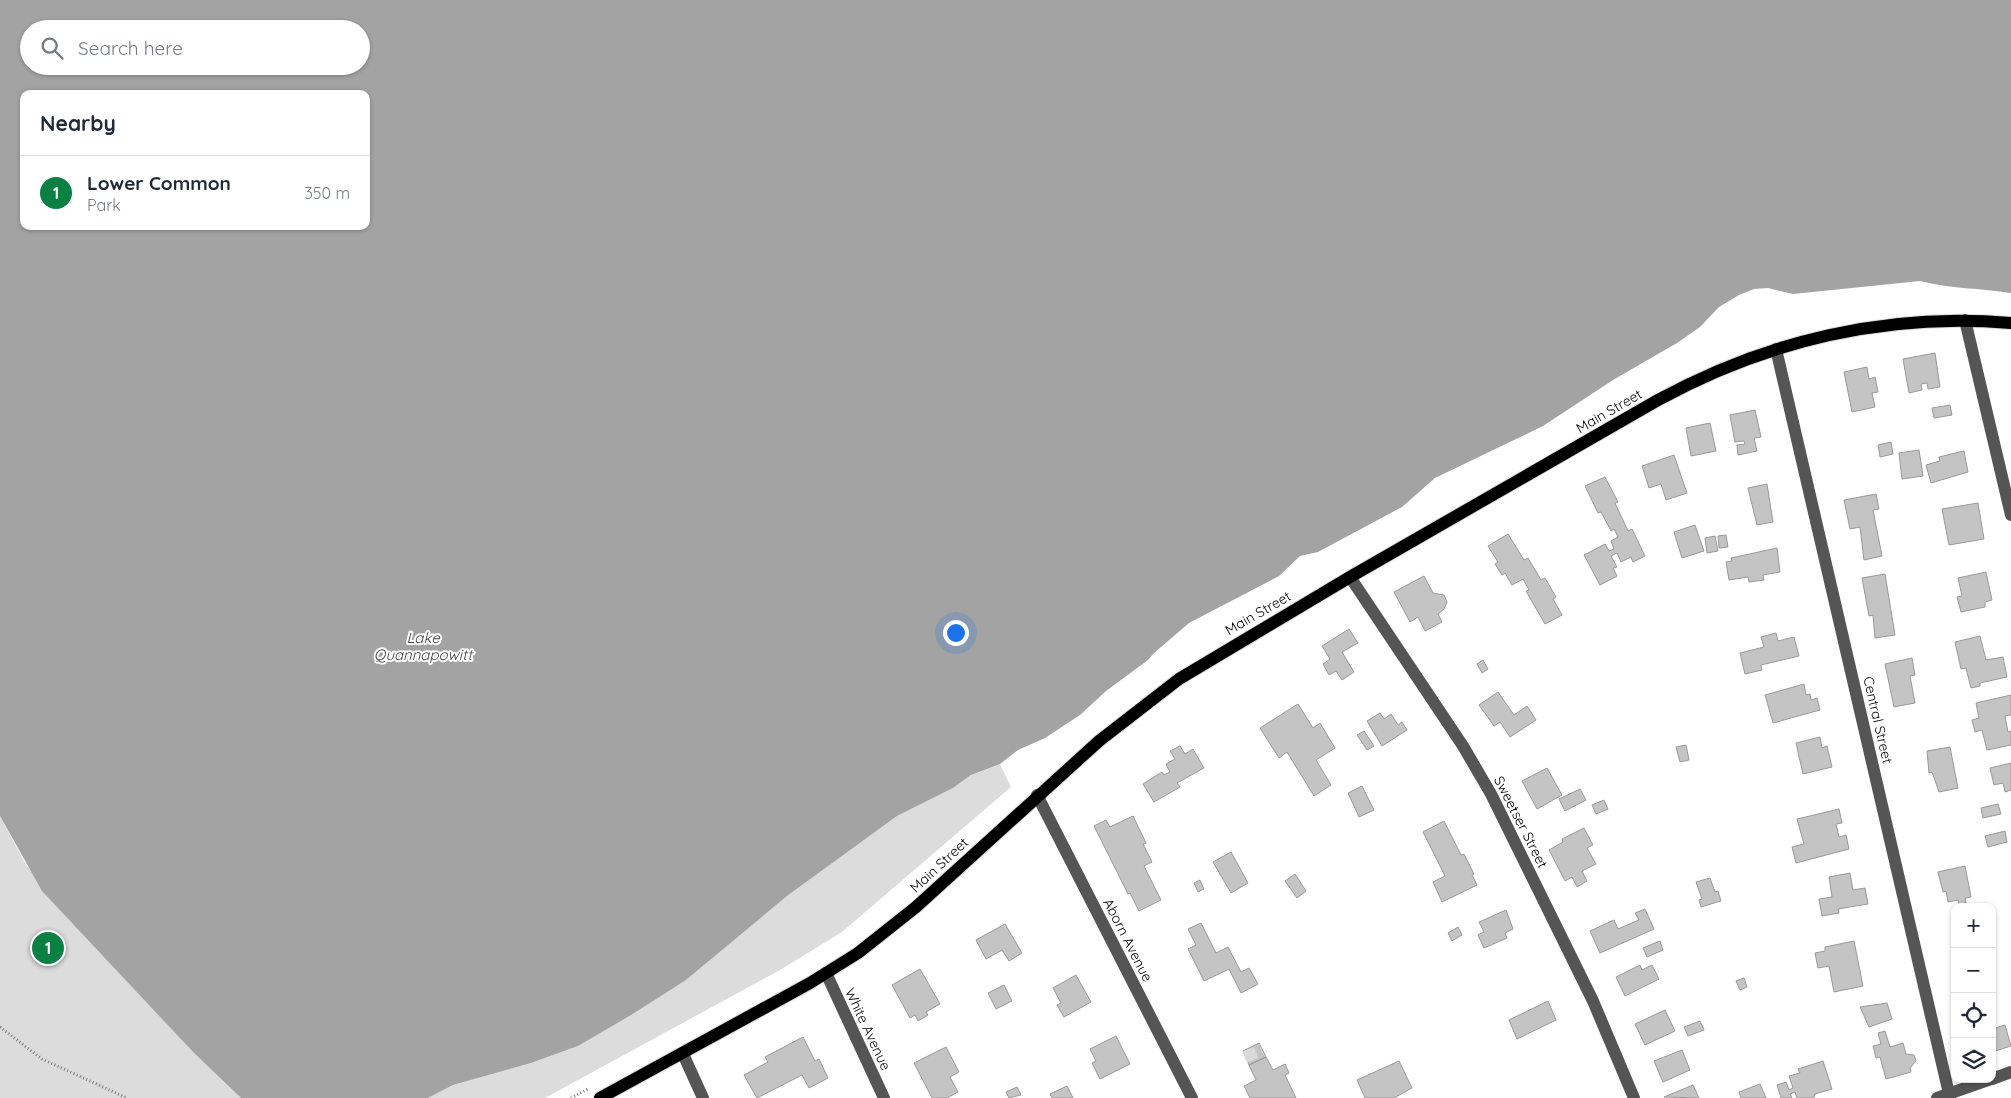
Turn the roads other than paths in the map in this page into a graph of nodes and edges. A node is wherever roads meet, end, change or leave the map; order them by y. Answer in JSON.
{"nodes":[{"id":1,"x":1965,"y":320,"type":"junction"},
{"id":2,"x":2011,"y":323,"type":"edge"},
{"id":3,"x":1776,"y":349,"type":"junction"},
{"id":4,"x":2011,"y":516,"type":"edge"},
{"id":5,"x":1350,"y":576,"type":"junction"},
{"id":6,"x":1037,"y":795,"type":"junction"},
{"id":7,"x":826,"y":973,"type":"junction"},
{"id":8,"x":682,"y":1054,"type":"junction"},
{"id":9,"x":2011,"y":1072,"type":"edge"},
{"id":10,"x":1996,"y":1077,"type":"edge"},
{"id":11,"x":1981,"y":1083,"type":"edge"},
{"id":12,"x":1950,"y":1096,"type":"edge"},
{"id":13,"x":600,"y":1098,"type":"edge"},
{"id":14,"x":703,"y":1098,"type":"edge"},
{"id":15,"x":884,"y":1098,"type":"edge"},
{"id":16,"x":1192,"y":1098,"type":"edge"},
{"id":17,"x":1634,"y":1098,"type":"edge"},
{"id":18,"x":1937,"y":1098,"type":"edge"}],
"edges":[{"from":1,"to":2,"type":"main road","name":"Main Street"},
{"from":1,"to":3,"type":"main road","name":"Main Street"},
{"from":1,"to":4,"type":"street"},
{"from":3,"to":5,"type":"main road","name":"Main Street"},
{"from":3,"to":12,"type":"street","name":"Central Street"},
{"from":5,"to":6,"type":"main road","name":"Main Street"},
{"from":5,"to":17,"type":"street","name":"Sweetser Street"},
{"from":6,"to":7,"type":"main road","name":"Main Street"},
{"from":6,"to":16,"type":"street","name":"Aborn Avenue"},
{"from":7,"to":8,"type":"main road","name":"Main Street"},
{"from":7,"to":15,"type":"street","name":"White Avenue"},
{"from":8,"to":13,"type":"main road","name":"Main Street"},
{"from":8,"to":14,"type":"street"},
{"from":9,"to":10,"type":"street"},
{"from":11,"to":12,"type":"street"},
{"from":12,"to":18,"type":"street"}]}
